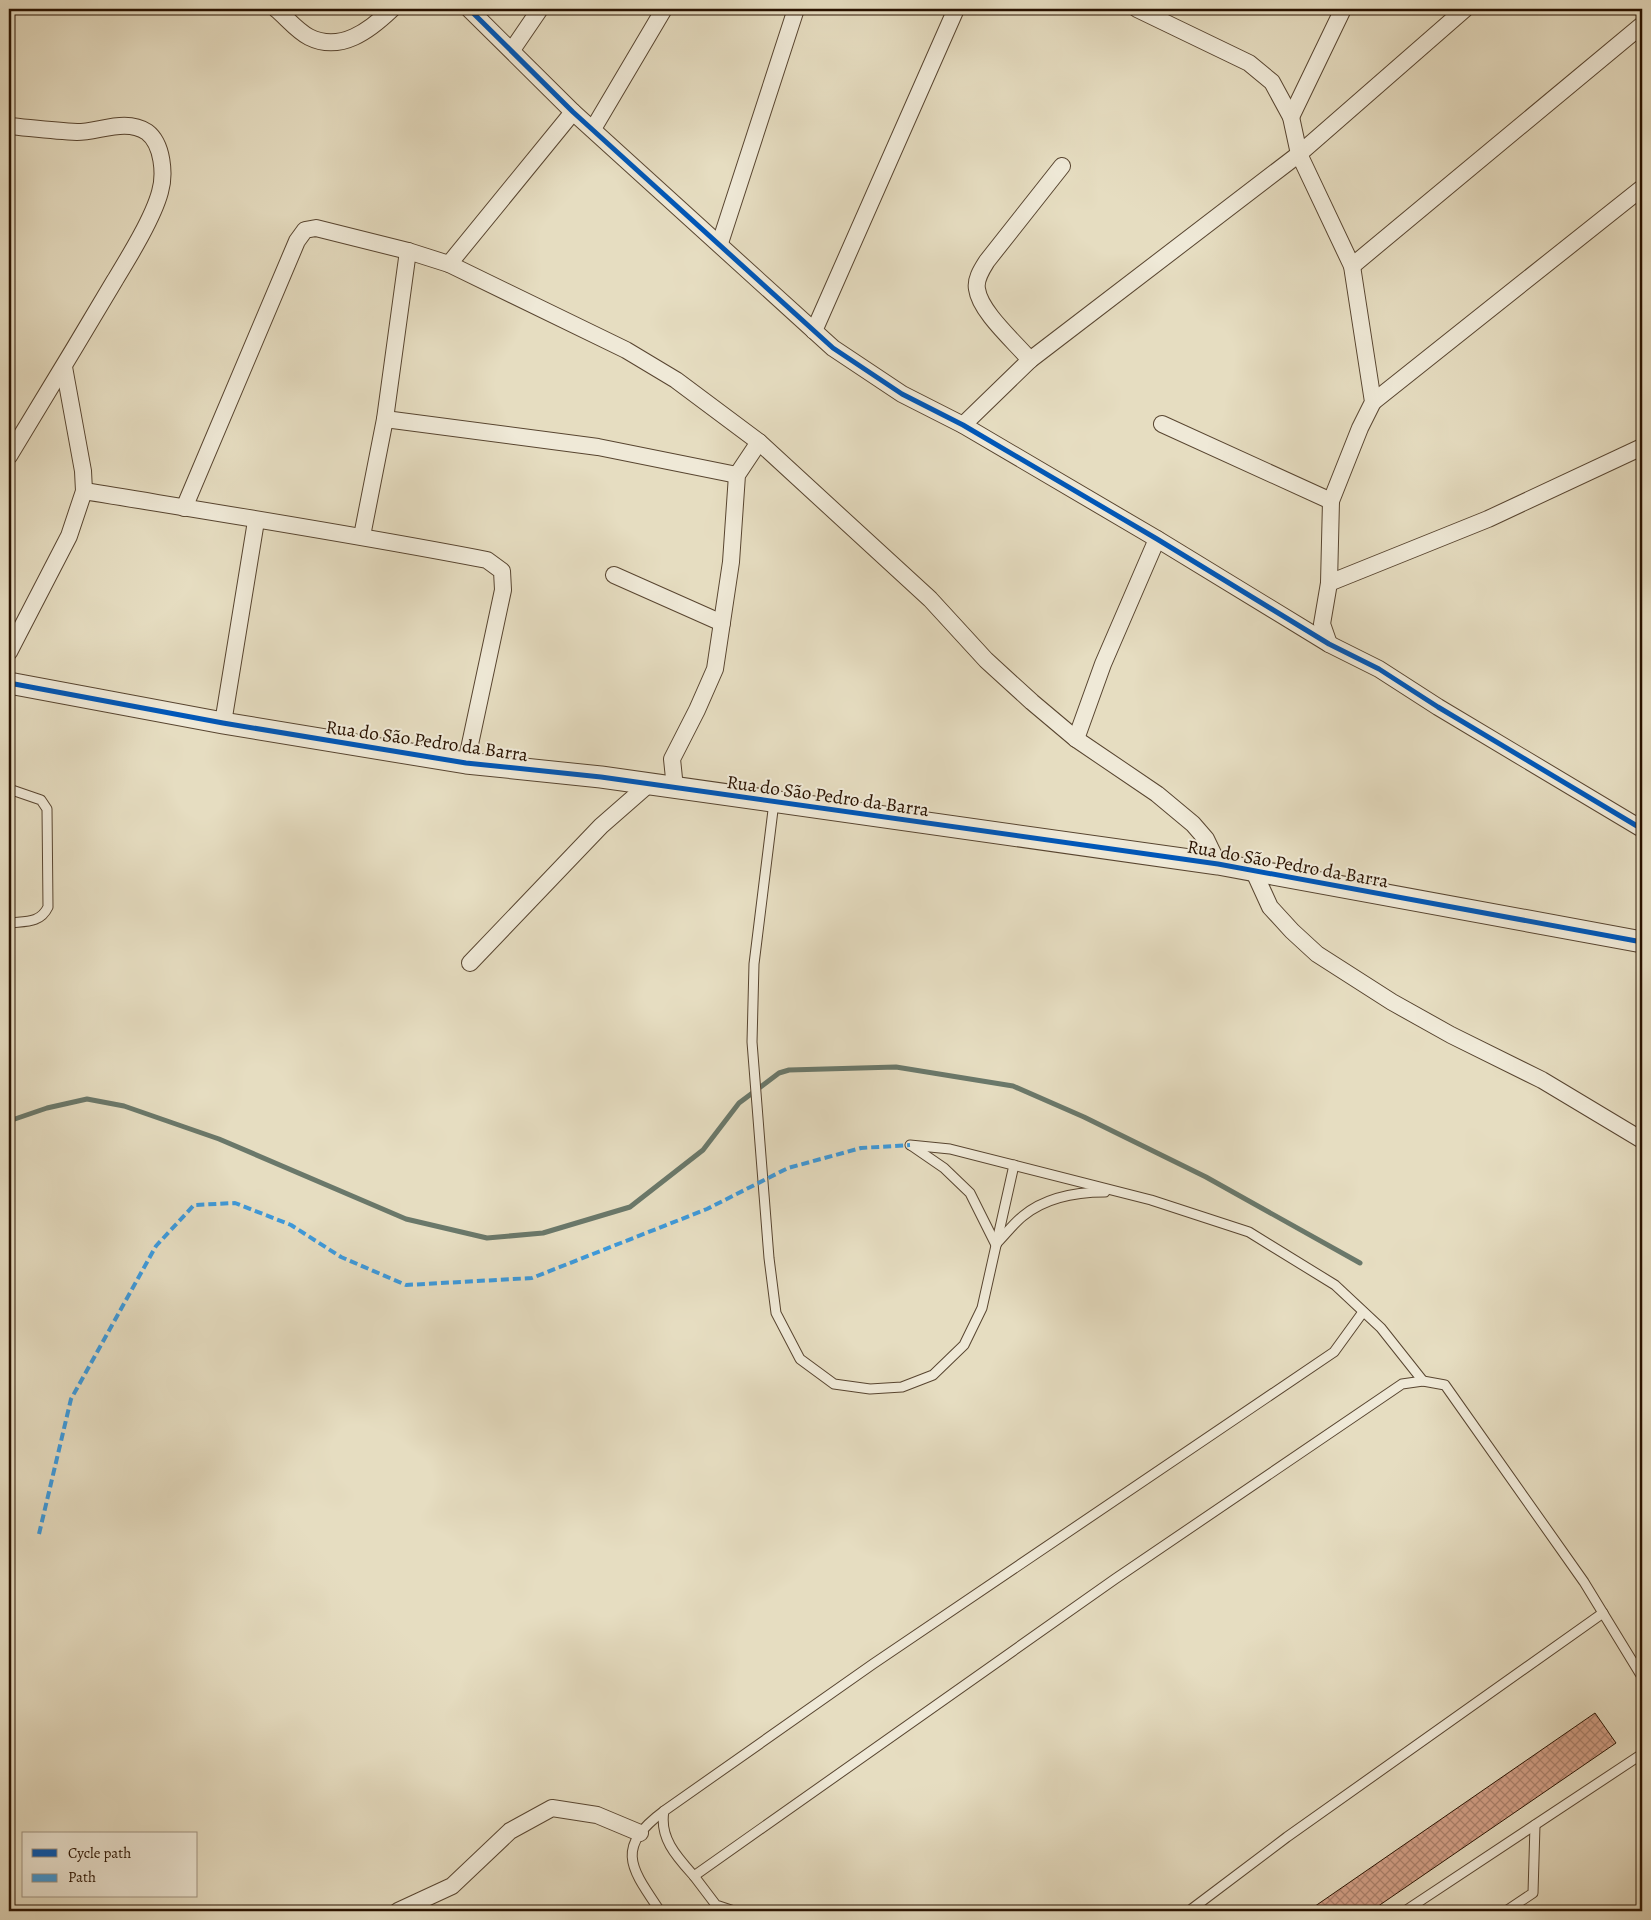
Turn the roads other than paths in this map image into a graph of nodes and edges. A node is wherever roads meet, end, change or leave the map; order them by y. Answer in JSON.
{"nodes":[{"id":1,"x":276,"y":9,"type":"edge"},
{"id":2,"x":392,"y":9,"type":"edge"},
{"id":3,"x":469,"y":9,"type":"edge"},
{"id":4,"x":540,"y":9,"type":"edge"},
{"id":5,"x":664,"y":9,"type":"edge"},
{"id":6,"x":796,"y":9,"type":"edge"},
{"id":7,"x":956,"y":9,"type":"edge"},
{"id":8,"x":1137,"y":9,"type":"edge"},
{"id":9,"x":1343,"y":9,"type":"edge"},
{"id":10,"x":1465,"y":9,"type":"edge"},
{"id":11,"x":1642,"y":25,"type":"edge"},
{"id":12,"x":512,"y":50,"type":"junction"},
{"id":13,"x":573,"y":112,"type":"junction"},
{"id":14,"x":1291,"y":117,"type":"junction"},
{"id":15,"x":9,"y":126,"type":"edge"},
{"id":16,"x":593,"y":129,"type":"junction"},
{"id":17,"x":1298,"y":154,"type":"junction"},
{"id":18,"x":1062,"y":166,"type":"dead end"},
{"id":19,"x":1642,"y":188,"type":"edge"},
{"id":20,"x":720,"y":243,"type":"junction"},
{"id":21,"x":408,"y":251,"type":"junction"},
{"id":22,"x":449,"y":264,"type":"junction"},
{"id":23,"x":1352,"y":266,"type":"junction"},
{"id":24,"x":814,"y":331,"type":"junction"},
{"id":25,"x":1030,"y":360,"type":"junction"},
{"id":26,"x":64,"y":367,"type":"junction"},
{"id":27,"x":1373,"y":402,"type":"junction"},
{"id":28,"x":385,"y":418,"type":"junction"},
{"id":29,"x":1162,"y":424,"type":"dead end"},
{"id":30,"x":962,"y":425,"type":"junction"},
{"id":31,"x":759,"y":442,"type":"junction"},
{"id":32,"x":1642,"y":447,"type":"edge"},
{"id":33,"x":9,"y":456,"type":"edge"},
{"id":34,"x":737,"y":475,"type":"junction"},
{"id":35,"x":84,"y":491,"type":"junction"},
{"id":36,"x":1331,"y":501,"type":"junction"},
{"id":37,"x":184,"y":508,"type":"junction"},
{"id":38,"x":256,"y":521,"type":"junction"},
{"id":39,"x":362,"y":536,"type":"junction"},
{"id":40,"x":1158,"y":539,"type":"junction"},
{"id":41,"x":614,"y":574,"type":"dead end"},
{"id":42,"x":1329,"y":582,"type":"junction"},
{"id":43,"x":722,"y":623,"type":"junction"},
{"id":44,"x":1329,"y":644,"type":"junction"},
{"id":45,"x":9,"y":652,"type":"edge"},
{"id":46,"x":9,"y":683,"type":"edge"},
{"id":47,"x":222,"y":723,"type":"junction"},
{"id":48,"x":1076,"y":739,"type":"junction"},
{"id":49,"x":466,"y":763,"type":"junction"},
{"id":50,"x":648,"y":784,"type":"junction"},
{"id":51,"x":675,"y":788,"type":"junction"},
{"id":52,"x":9,"y":789,"type":"edge"},
{"id":53,"x":774,"y":802,"type":"junction"},
{"id":54,"x":1642,"y":829,"type":"edge"},
{"id":55,"x":1218,"y":864,"type":"junction"},
{"id":56,"x":1254,"y":872,"type":"junction"},
{"id":57,"x":9,"y":923,"type":"edge"},
{"id":58,"x":1642,"y":942,"type":"edge"},
{"id":59,"x":470,"y":962,"type":"dead end"},
{"id":60,"x":1642,"y":1140,"type":"edge"},
{"id":61,"x":1014,"y":1165,"type":"junction"},
{"id":62,"x":1116,"y":1192,"type":"junction"},
{"id":63,"x":996,"y":1245,"type":"junction"},
{"id":64,"x":1363,"y":1312,"type":"junction"},
{"id":65,"x":1423,"y":1380,"type":"junction"},
{"id":66,"x":1603,"y":1613,"type":"junction"},
{"id":67,"x":1642,"y":1677,"type":"edge"},
{"id":68,"x":1642,"y":1754,"type":"edge"},
{"id":69,"x":664,"y":1811,"type":"junction"},
{"id":70,"x":1536,"y":1825,"type":"junction"},
{"id":71,"x":640,"y":1833,"type":"junction"},
{"id":72,"x":694,"y":1876,"type":"junction"},
{"id":73,"x":398,"y":1911,"type":"edge"},
{"id":74,"x":660,"y":1911,"type":"edge"},
{"id":75,"x":734,"y":1911,"type":"edge"},
{"id":76,"x":1189,"y":1911,"type":"edge"},
{"id":77,"x":1406,"y":1911,"type":"edge"},
{"id":78,"x":1506,"y":1911,"type":"edge"}],
"edges":[{"from":1,"to":2,"type":"street"},
{"from":3,"to":12,"type":"street"},
{"from":4,"to":12,"type":"street"},
{"from":5,"to":16,"type":"street"},
{"from":6,"to":20,"type":"street"},
{"from":7,"to":24,"type":"street"},
{"from":8,"to":14,"type":"street"},
{"from":9,"to":14,"type":"street"},
{"from":10,"to":17,"type":"street"},
{"from":11,"to":23,"type":"street"},
{"from":12,"to":13,"type":"street"},
{"from":13,"to":16,"type":"street"},
{"from":13,"to":22,"type":"street"},
{"from":14,"to":17,"type":"street"},
{"from":15,"to":26,"type":"street"},
{"from":16,"to":20,"type":"street"},
{"from":17,"to":23,"type":"street"},
{"from":17,"to":25,"type":"street"},
{"from":18,"to":25,"type":"street"},
{"from":19,"to":27,"type":"street"},
{"from":20,"to":24,"type":"street"},
{"from":21,"to":22,"type":"street"},
{"from":21,"to":28,"type":"street"},
{"from":21,"to":37,"type":"street"},
{"from":22,"to":31,"type":"street"},
{"from":23,"to":27,"type":"street"},
{"from":24,"to":30,"type":"street"},
{"from":25,"to":30,"type":"street"},
{"from":26,"to":33,"type":"street"},
{"from":26,"to":35,"type":"street"},
{"from":27,"to":36,"type":"street"},
{"from":28,"to":34,"type":"street"},
{"from":28,"to":39,"type":"street"},
{"from":29,"to":36,"type":"street"},
{"from":30,"to":40,"type":"street"},
{"from":31,"to":34,"type":"street"},
{"from":31,"to":48,"type":"street"},
{"from":32,"to":42,"type":"street"},
{"from":34,"to":43,"type":"street"},
{"from":35,"to":37,"type":"street"},
{"from":35,"to":45,"type":"street"},
{"from":36,"to":42,"type":"street"},
{"from":37,"to":38,"type":"street"},
{"from":38,"to":39,"type":"street"},
{"from":38,"to":47,"type":"street"},
{"from":39,"to":49,"type":"street"},
{"from":40,"to":44,"type":"street"},
{"from":40,"to":48,"type":"street"},
{"from":41,"to":43,"type":"street"},
{"from":42,"to":44,"type":"street"},
{"from":43,"to":51,"type":"street"},
{"from":44,"to":54,"type":"street"},
{"from":46,"to":47,"type":"street","name":"Rua do São Pedro da Barra"},
{"from":47,"to":49,"type":"street","name":"Rua do São Pedro da Barra"},
{"from":48,"to":55,"type":"street"},
{"from":49,"to":50,"type":"street","name":"Rua do São Pedro da Barra"},
{"from":50,"to":51,"type":"street","name":"Rua do São Pedro da Barra"},
{"from":50,"to":59,"type":"street"},
{"from":51,"to":53,"type":"street","name":"Rua do São Pedro da Barra"},
{"from":52,"to":57,"type":"lane"},
{"from":53,"to":55,"type":"street","name":"Rua do São Pedro da Barra"},
{"from":53,"to":63,"type":"lane"},
{"from":55,"to":56,"type":"street","name":"Rua do São Pedro da Barra"},
{"from":56,"to":58,"type":"street","name":"Rua do São Pedro da Barra"},
{"from":56,"to":60,"type":"street"},
{"from":61,"to":62,"type":"lane"},
{"from":61,"to":63,"type":"lane"},
{"from":61,"to":63,"type":"lane"},
{"from":62,"to":63,"type":"lane"},
{"from":62,"to":64,"type":"lane"},
{"from":64,"to":65,"type":"lane"},
{"from":64,"to":69,"type":"lane"},
{"from":65,"to":66,"type":"lane"},
{"from":65,"to":72,"type":"lane"},
{"from":66,"to":67,"type":"lane"},
{"from":66,"to":76,"type":"lane"},
{"from":68,"to":70,"type":"lane"},
{"from":69,"to":71,"type":"lane"},
{"from":69,"to":72,"type":"lane"},
{"from":70,"to":77,"type":"lane"},
{"from":70,"to":78,"type":"lane"},
{"from":71,"to":73,"type":"street"},
{"from":71,"to":74,"type":"lane"},
{"from":72,"to":75,"type":"lane"}]}
